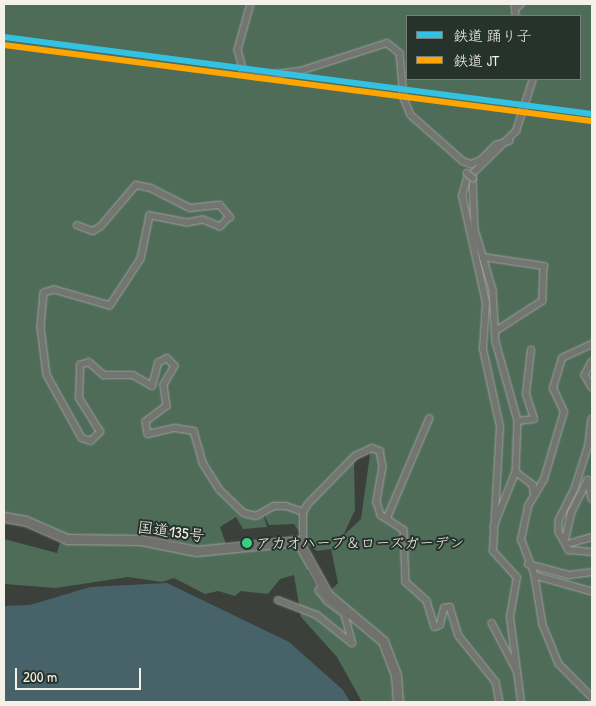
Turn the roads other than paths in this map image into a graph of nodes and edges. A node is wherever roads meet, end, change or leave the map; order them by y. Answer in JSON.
{"nodes":[{"id":1,"x":251,"y":4,"type":"edge"},
{"id":2,"x":521,"y":4,"type":"edge"},
{"id":3,"x":515,"y":10,"type":"edge"},
{"id":4,"x":533,"y":80,"type":"edge"},
{"id":5,"x":509,"y":141,"type":"junction"},
{"id":6,"x":466,"y":173,"type":"dead end"},
{"id":7,"x":77,"y":225,"type":"dead end"},
{"id":8,"x":483,"y":257,"type":"junction"},
{"id":9,"x":495,"y":332,"type":"junction"},
{"id":10,"x":592,"y":344,"type":"edge"},
{"id":11,"x":531,"y":350,"type":"dead end"},
{"id":12,"x":592,"y":362,"type":"edge"},
{"id":13,"x":592,"y":387,"type":"edge"},
{"id":14,"x":526,"y":394,"type":"junction"},
{"id":15,"x":513,"y":397,"type":"junction"},
{"id":16,"x":429,"y":419,"type":"dead end"},
{"id":17,"x":592,"y":419,"type":"edge"},
{"id":18,"x":518,"y":421,"type":"junction"},
{"id":19,"x":516,"y":472,"type":"junction"},
{"id":20,"x":534,"y":492,"type":"junction"},
{"id":21,"x":592,"y":499,"type":"edge"},
{"id":22,"x":303,"y":512,"type":"junction"},
{"id":23,"x":4,"y":517,"type":"edge"},
{"id":24,"x":387,"y":518,"type":"junction"},
{"id":25,"x":494,"y":527,"type":"junction"},
{"id":26,"x":592,"y":537,"type":"edge"},
{"id":27,"x":566,"y":542,"type":"junction"},
{"id":28,"x":303,"y":545,"type":"junction"},
{"id":29,"x":592,"y":552,"type":"edge"},
{"id":30,"x":528,"y":564,"type":"junction"},
{"id":31,"x":592,"y":572,"type":"edge"},
{"id":32,"x":535,"y":576,"type":"junction"},
{"id":33,"x":322,"y":586,"type":"junction"},
{"id":34,"x":592,"y":592,"type":"edge"},
{"id":35,"x":278,"y":600,"type":"dead end"},
{"id":36,"x":492,"y":622,"type":"dead end"},
{"id":37,"x":518,"y":673,"type":"junction"},
{"id":38,"x":592,"y":697,"type":"edge"},
{"id":39,"x":398,"y":698,"type":"edge"},
{"id":40,"x":404,"y":702,"type":"edge"},
{"id":41,"x":500,"y":702,"type":"edge"},
{"id":42,"x":521,"y":702,"type":"edge"}],
"edges":[{"from":1,"to":5,"type":"street"},
{"from":2,"to":3,"type":"street"},
{"from":4,"to":5,"type":"street"},
{"from":5,"to":25,"type":"street"},
{"from":6,"to":8,"type":"street","bridge":true},
{"from":7,"to":22,"type":"street"},
{"from":8,"to":9,"type":"street"},
{"from":8,"to":9,"type":"street"},
{"from":9,"to":15,"type":"street"},
{"from":10,"to":20,"type":"street"},
{"from":11,"to":14,"type":"street"},
{"from":12,"to":13,"type":"street"},
{"from":14,"to":15,"type":"street"},
{"from":14,"to":18,"type":"street"},
{"from":15,"to":18,"type":"street"},
{"from":16,"to":24,"type":"street"},
{"from":17,"to":27,"type":"street"},
{"from":18,"to":19,"type":"street"},
{"from":19,"to":20,"type":"street"},
{"from":19,"to":25,"type":"street"},
{"from":20,"to":30,"type":"street"},
{"from":21,"to":27,"type":"street"},
{"from":22,"to":24,"type":"street"},
{"from":22,"to":28,"type":"street"},
{"from":23,"to":28,"type":"highway","name":"国道135号"},
{"from":24,"to":41,"type":"street"},
{"from":25,"to":37,"type":"street"},
{"from":26,"to":27,"type":"street"},
{"from":27,"to":29,"type":"street"},
{"from":28,"to":33,"type":"highway"},
{"from":30,"to":31,"type":"street"},
{"from":30,"to":32,"type":"street"},
{"from":32,"to":34,"type":"street"},
{"from":32,"to":38,"type":"street"},
{"from":33,"to":35,"type":"street"},
{"from":33,"to":39,"type":"highway"},
{"from":36,"to":37,"type":"street"},
{"from":37,"to":42,"type":"street"},
{"from":39,"to":40,"type":"highway"}]}
